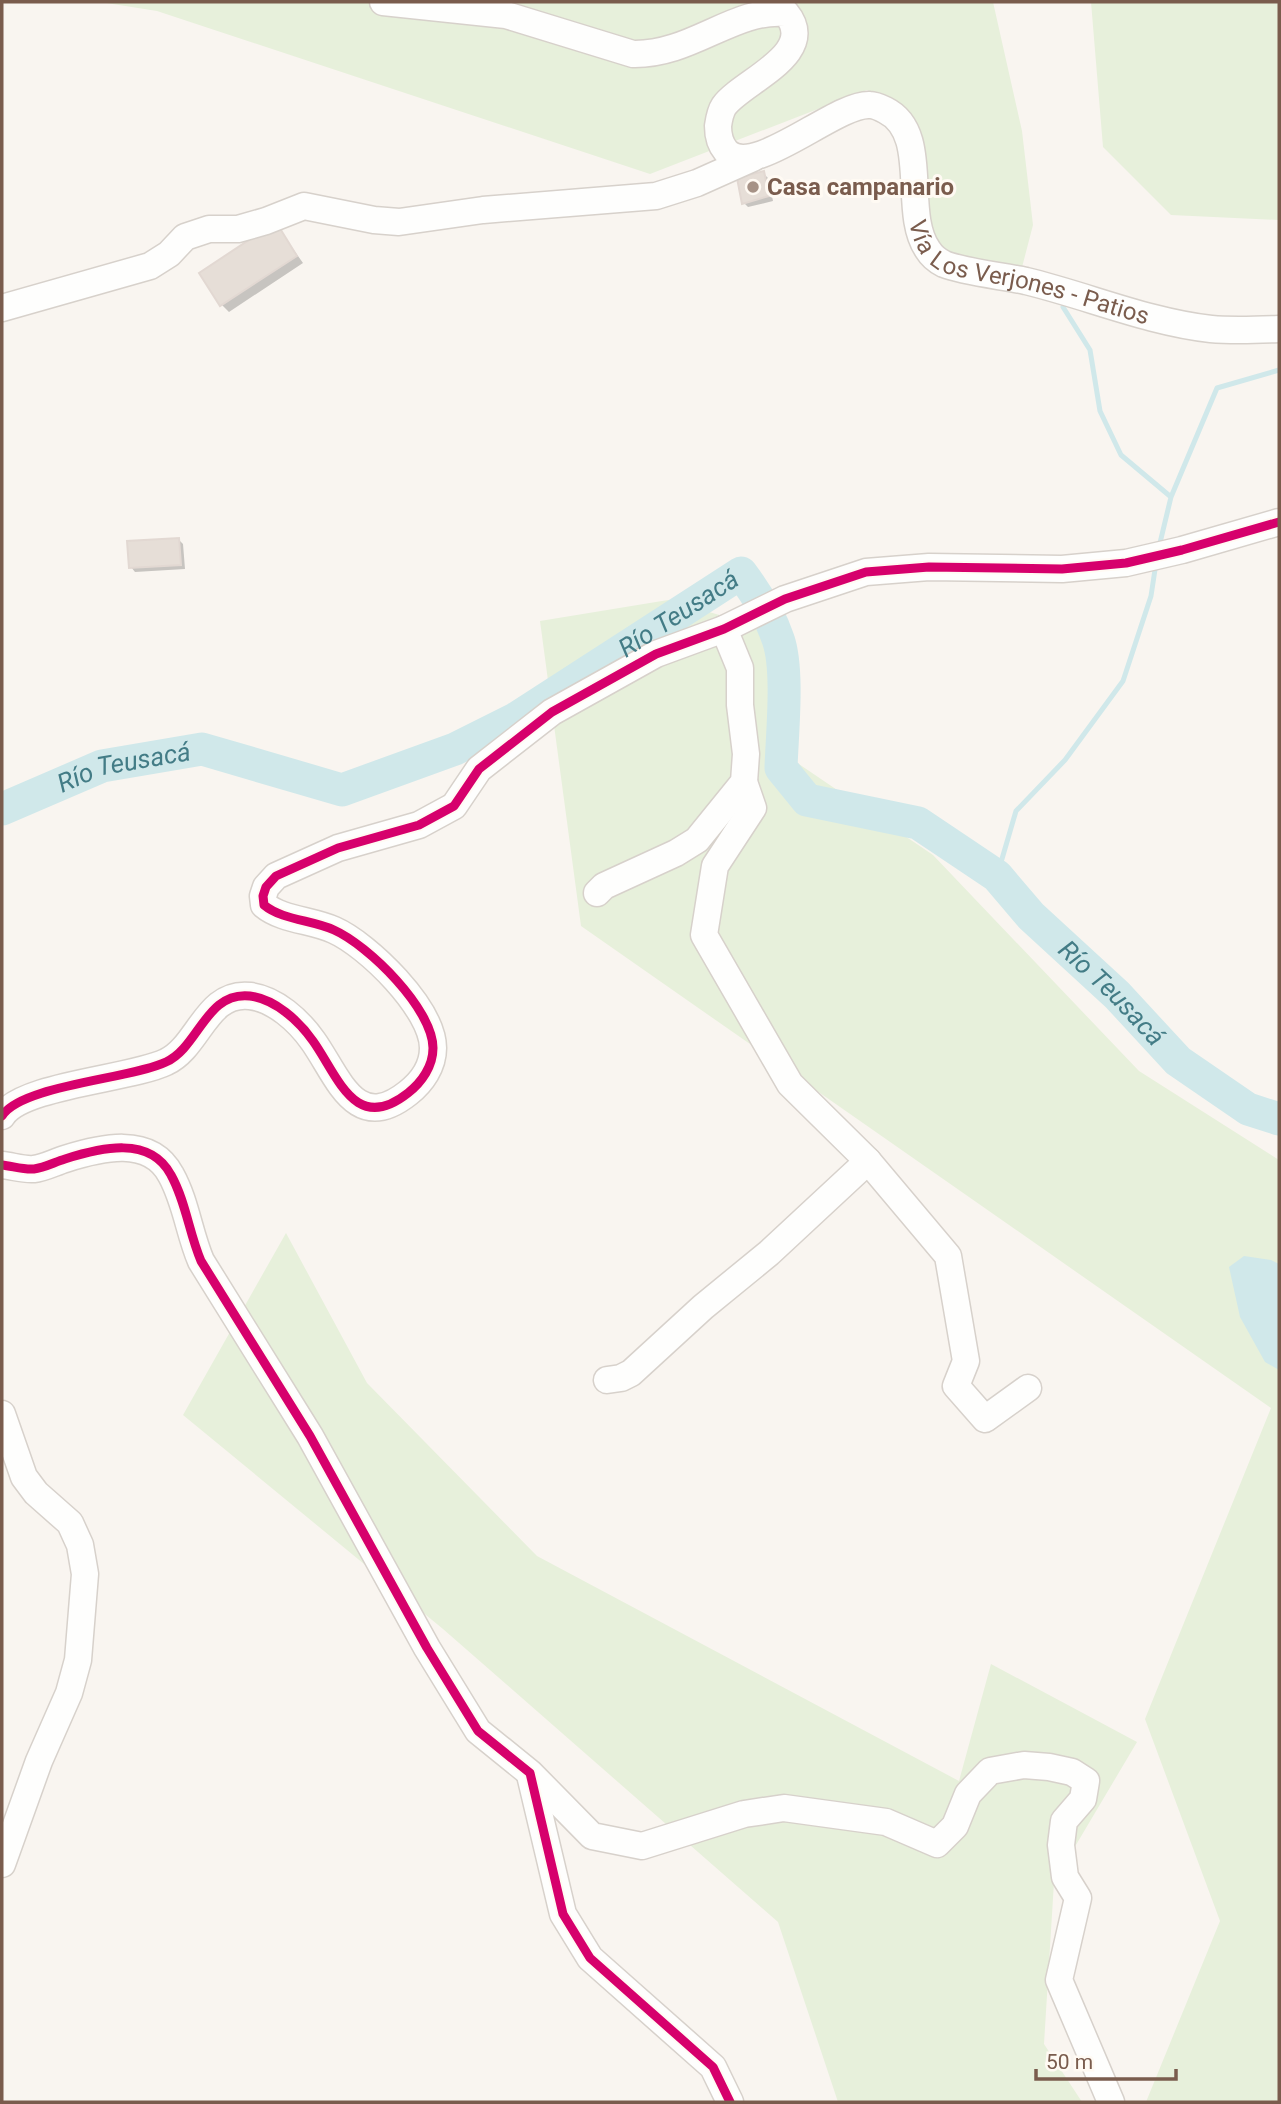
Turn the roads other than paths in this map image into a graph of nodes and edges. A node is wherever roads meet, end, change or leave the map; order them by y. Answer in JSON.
{"nodes":[{"id":1,"x":383,"y":2,"type":"edge"},
{"id":2,"x":753,"y":158,"type":"junction"},
{"id":3,"x":2,"y":308,"type":"edge"},
{"id":4,"x":1279,"y":330,"type":"edge"},
{"id":5,"x":1279,"y":522,"type":"edge"},
{"id":6,"x":724,"y":629,"type":"junction"},
{"id":7,"x":744,"y":782,"type":"junction"},
{"id":8,"x":597,"y":893,"type":"dead end"},
{"id":9,"x":3,"y":1111,"type":"edge"},
{"id":10,"x":868,"y":1161,"type":"junction"},
{"id":11,"x":2,"y":1165,"type":"edge"},
{"id":12,"x":607,"y":1380,"type":"dead end"},
{"id":13,"x":1028,"y":1388,"type":"dead end"},
{"id":14,"x":2,"y":1414,"type":"edge"},
{"id":15,"x":530,"y":1773,"type":"junction"},
{"id":16,"x":2,"y":1864,"type":"edge"},
{"id":17,"x":730,"y":2102,"type":"edge"},
{"id":18,"x":1111,"y":2102,"type":"edge"}],
"edges":[{"from":1,"to":2,"type":"street"},
{"from":2,"to":3,"type":"street","name":"Vía Los Verjones - Patios"},
{"from":2,"to":4,"type":"street","name":"Vía Los Verjones - Patios"},
{"from":5,"to":6,"type":"street"},
{"from":6,"to":7,"type":"street"},
{"from":6,"to":9,"type":"street"},
{"from":7,"to":8,"type":"street"},
{"from":7,"to":10,"type":"street"},
{"from":10,"to":12,"type":"street"},
{"from":10,"to":13,"type":"street"},
{"from":11,"to":15,"type":"street"},
{"from":14,"to":16,"type":"street"},
{"from":15,"to":17,"type":"street"},
{"from":15,"to":18,"type":"street"}]}
